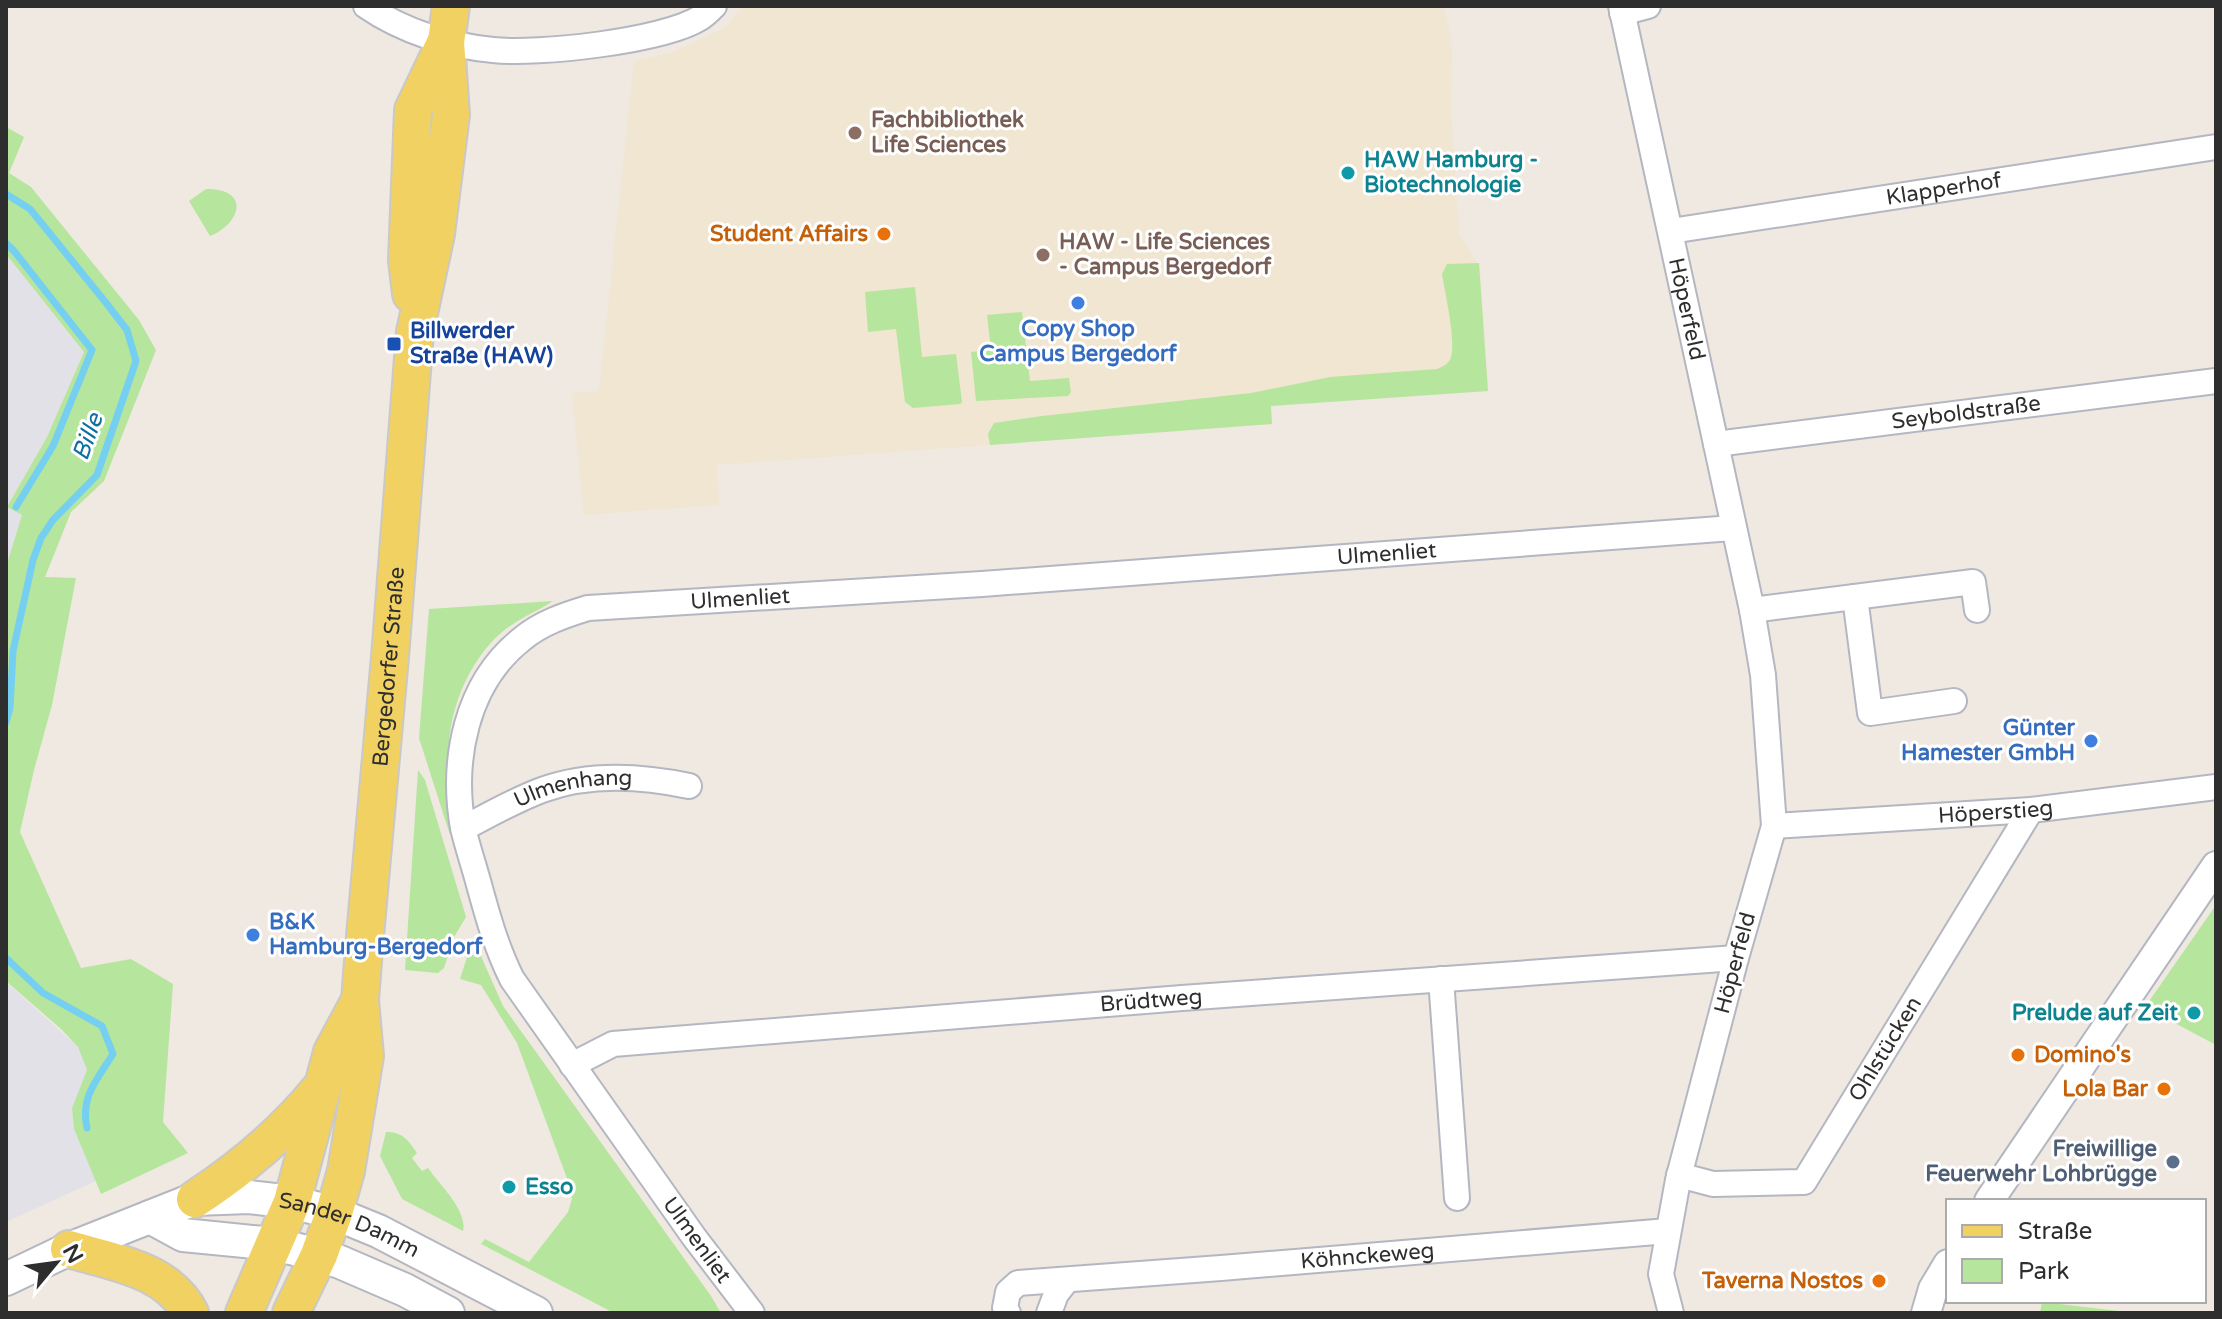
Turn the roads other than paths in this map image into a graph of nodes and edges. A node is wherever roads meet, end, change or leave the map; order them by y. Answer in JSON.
{"nodes":[{"id":1,"x":366,"y":6,"type":"edge"},
{"id":2,"x":451,"y":6,"type":"edge"},
{"id":3,"x":714,"y":6,"type":"edge"},
{"id":4,"x":1648,"y":6,"type":"edge"},
{"id":5,"x":1622,"y":9,"type":"edge"},
{"id":6,"x":446,"y":42,"type":"junction"},
{"id":7,"x":2216,"y":147,"type":"edge"},
{"id":8,"x":1671,"y":231,"type":"junction"},
{"id":9,"x":2216,"y":381,"type":"edge"},
{"id":10,"x":1716,"y":444,"type":"junction"},
{"id":11,"x":1733,"y":528,"type":"junction"},
{"id":12,"x":1855,"y":597,"type":"junction"},
{"id":13,"x":1752,"y":610,"type":"junction"},
{"id":14,"x":1977,"y":610,"type":"dead end"},
{"id":15,"x":1954,"y":701,"type":"dead end"},
{"id":16,"x":689,"y":786,"type":"dead end"},
{"id":17,"x":2216,"y":787,"type":"edge"},
{"id":18,"x":2031,"y":810,"type":"junction"},
{"id":19,"x":1774,"y":826,"type":"junction"},
{"id":20,"x":464,"y":828,"type":"junction"},
{"id":21,"x":2216,"y":866,"type":"edge"},
{"id":22,"x":1736,"y":958,"type":"junction"},
{"id":23,"x":1441,"y":979,"type":"junction"},
{"id":24,"x":360,"y":1000,"type":"junction"},
{"id":25,"x":572,"y":1065,"type":"junction"},
{"id":26,"x":325,"y":1083,"type":"junction"},
{"id":27,"x":1679,"y":1175,"type":"junction"},
{"id":28,"x":1457,"y":1198,"type":"dead end"},
{"id":29,"x":195,"y":1199,"type":"junction"},
{"id":30,"x":1990,"y":1199,"type":"edge"},
{"id":31,"x":292,"y":1202,"type":"junction"},
{"id":32,"x":334,"y":1213,"type":"junction"},
{"id":33,"x":150,"y":1217,"type":"junction"},
{"id":34,"x":1668,"y":1231,"type":"junction"},
{"id":35,"x":274,"y":1244,"type":"junction"},
{"id":36,"x":69,"y":1249,"type":"junction"},
{"id":37,"x":319,"y":1255,"type":"junction"},
{"id":38,"x":1946,"y":1267,"type":"edge"},
{"id":39,"x":6,"y":1279,"type":"edge"},
{"id":40,"x":1067,"y":1280,"type":"junction"},
{"id":41,"x":749,"y":1311,"type":"edge"},
{"id":42,"x":190,"y":1313,"type":"edge"},
{"id":43,"x":244,"y":1313,"type":"edge"},
{"id":44,"x":291,"y":1313,"type":"edge"},
{"id":45,"x":448,"y":1313,"type":"edge"},
{"id":46,"x":536,"y":1313,"type":"edge"},
{"id":47,"x":1008,"y":1313,"type":"edge"},
{"id":48,"x":1049,"y":1313,"type":"edge"},
{"id":49,"x":1671,"y":1313,"type":"edge"},
{"id":50,"x":1926,"y":1313,"type":"edge"}],
"edges":[{"from":1,"to":6,"type":"street"},
{"from":2,"to":6,"type":"main road","name":"Bergedorfer Straße"},
{"from":3,"to":6,"type":"street"},
{"from":4,"to":5,"type":"street"},
{"from":5,"to":8,"type":"street","name":"Höperfeld"},
{"from":6,"to":24,"type":"main road","name":"Bergedorfer Straße"},
{"from":7,"to":8,"type":"street","name":"Klapperhof"},
{"from":8,"to":10,"type":"street","name":"Höperfeld"},
{"from":9,"to":10,"type":"street","name":"Seyboldstraße"},
{"from":10,"to":11,"type":"street","name":"Höperfeld"},
{"from":11,"to":13,"type":"street","name":"Höperfeld"},
{"from":11,"to":20,"type":"street","name":"Ulmenliet"},
{"from":12,"to":13,"type":"street"},
{"from":12,"to":14,"type":"street"},
{"from":12,"to":15,"type":"street"},
{"from":13,"to":19,"type":"street","name":"Höperfeld"},
{"from":16,"to":20,"type":"street","name":"Ulmenhang"},
{"from":17,"to":18,"type":"street","name":"Höperstieg"},
{"from":18,"to":19,"type":"street","name":"Höperstieg"},
{"from":18,"to":27,"type":"street","name":"Ohlstücken"},
{"from":19,"to":22,"type":"street","name":"Höperfeld"},
{"from":20,"to":25,"type":"street","name":"Ulmenliet"},
{"from":21,"to":30,"type":"street"},
{"from":22,"to":23,"type":"street","name":"Brüdtweg"},
{"from":22,"to":27,"type":"street","name":"Höperfeld"},
{"from":23,"to":25,"type":"street","name":"Brüdtweg"},
{"from":23,"to":28,"type":"street"},
{"from":24,"to":26,"type":"main road","name":"Bergedorfer Straße"},
{"from":24,"to":32,"type":"main road","name":"Bergedorfer Straße"},
{"from":25,"to":41,"type":"street","name":"Ulmenliet"},
{"from":26,"to":29,"type":"main road"},
{"from":26,"to":31,"type":"main road","name":"Bergedorfer Straße"},
{"from":27,"to":34,"type":"street","name":"Höperfeld"},
{"from":29,"to":31,"type":"main road","name":"Sander Damm"},
{"from":29,"to":33,"type":"main road","name":"Sander Damm"},
{"from":31,"to":32,"type":"main road","name":"Sander Damm"},
{"from":31,"to":35,"type":"main road","name":"Bergedorfer Straße"},
{"from":32,"to":37,"type":"main road","name":"Bergedorfer Straße"},
{"from":32,"to":46,"type":"main road","name":"Sander Damm"},
{"from":33,"to":35,"type":"main road","name":"Sander Damm"},
{"from":33,"to":36,"type":"main road","name":"Sander Damm"},
{"from":34,"to":40,"type":"street","name":"Köhnckeweg"},
{"from":34,"to":49,"type":"street","name":"Höperfeld"},
{"from":35,"to":37,"type":"main road","name":"Sander Damm"},
{"from":35,"to":43,"type":"main road","name":"Bergedorfer Straße"},
{"from":36,"to":39,"type":"main road","name":"Sander Damm"},
{"from":36,"to":42,"type":"main road"},
{"from":37,"to":44,"type":"main road","name":"Bergedorfer Straße"},
{"from":37,"to":45,"type":"main road","name":"Sander Damm"},
{"from":38,"to":50,"type":"street"},
{"from":40,"to":47,"type":"street","name":"Köhnckeweg"},
{"from":40,"to":48,"type":"street"}]}
